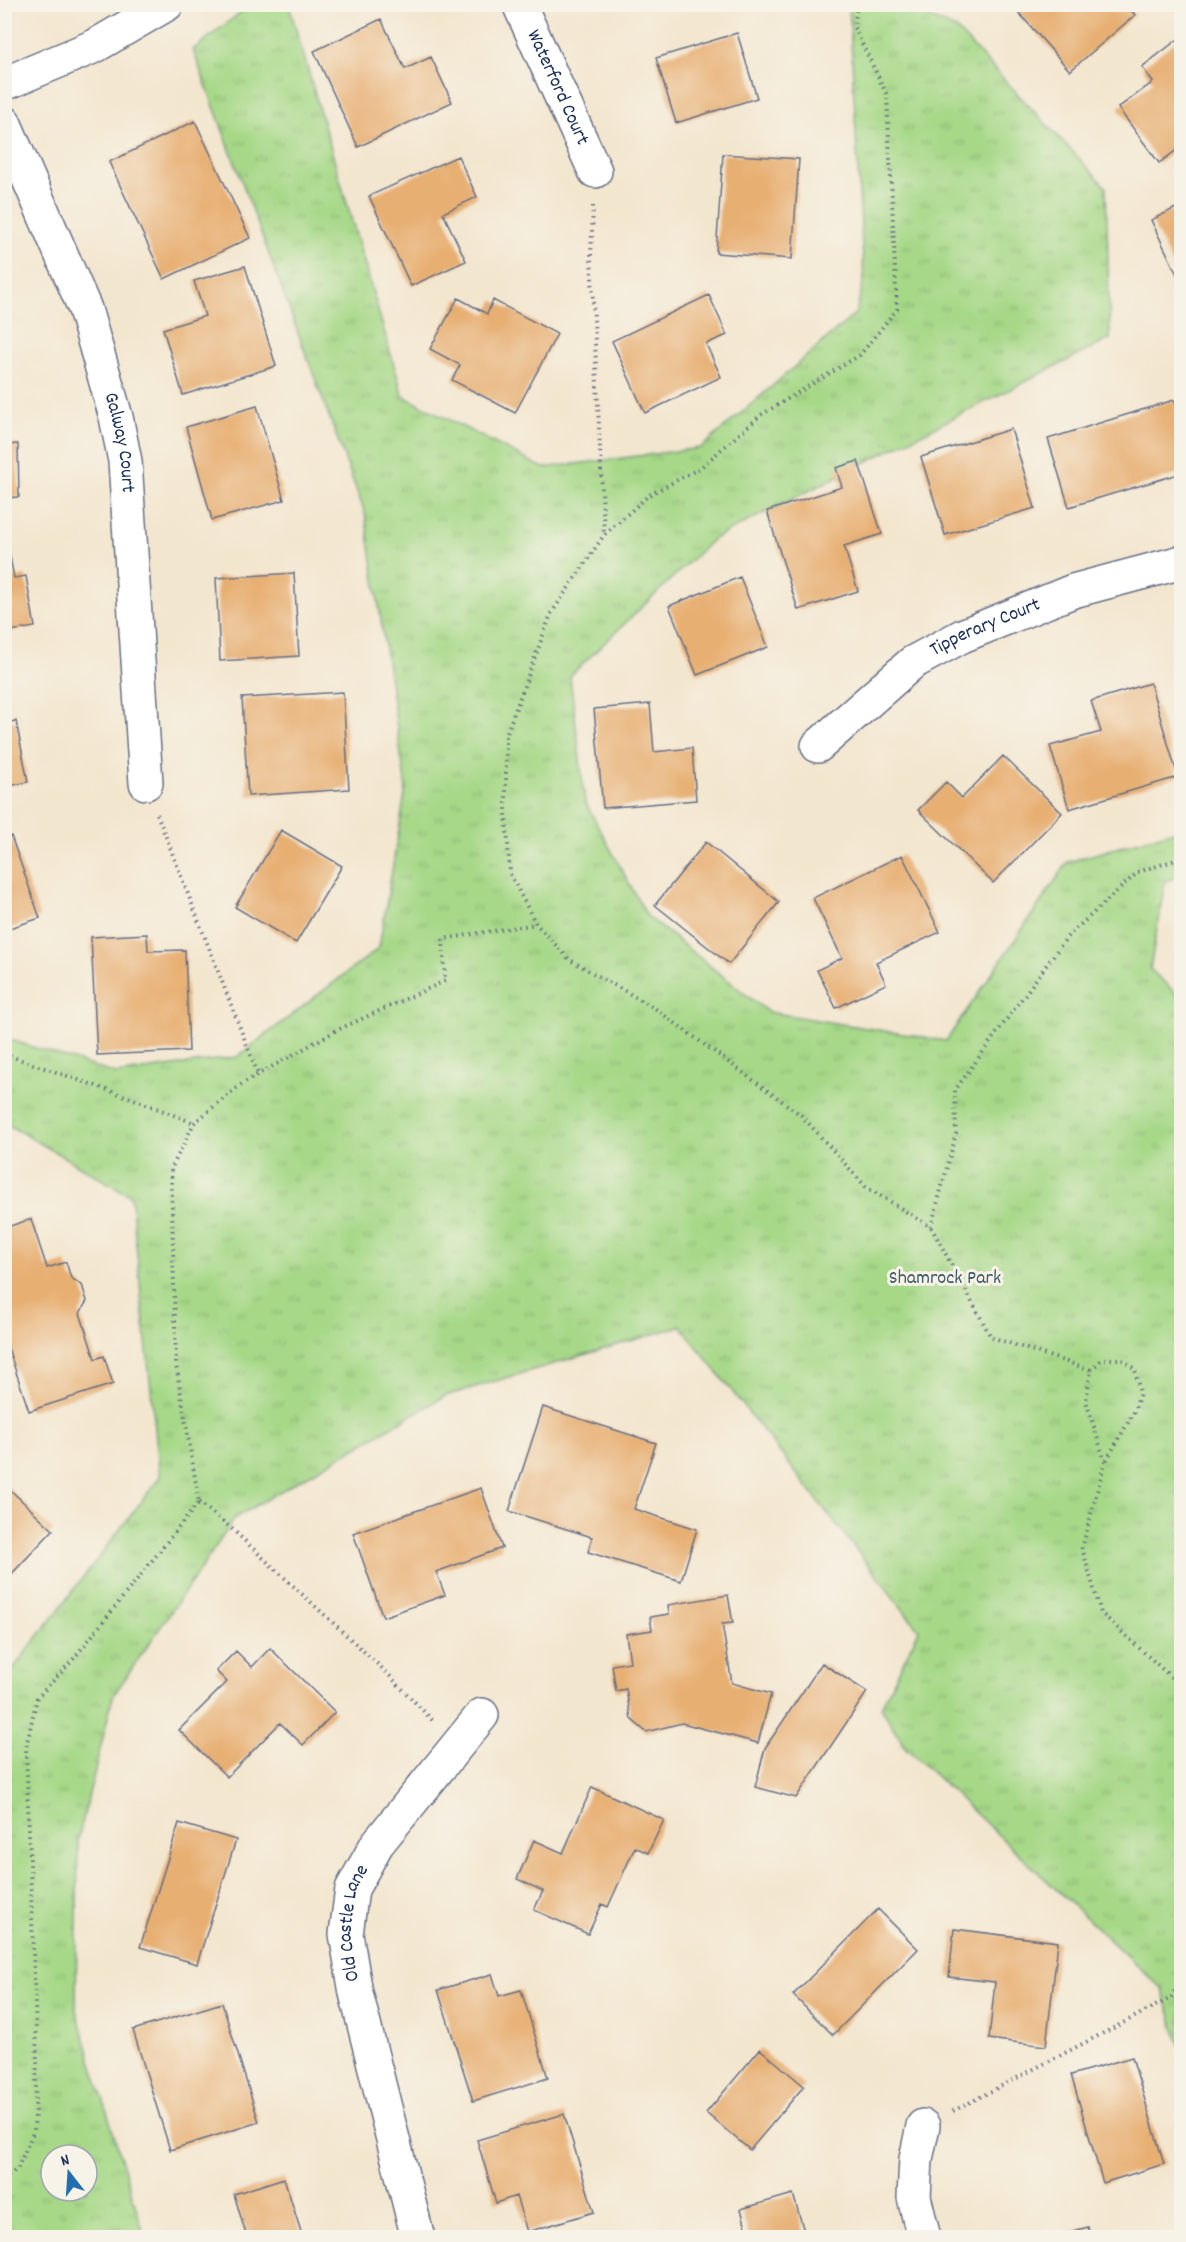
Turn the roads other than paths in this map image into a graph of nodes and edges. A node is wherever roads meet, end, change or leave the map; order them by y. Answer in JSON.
{"nodes":[{"id":1,"x":167,"y":4,"type":"edge"},
{"id":2,"x":519,"y":4,"type":"edge"},
{"id":3,"x":4,"y":84,"type":"edge"},
{"id":4,"x":4,"y":122,"type":"edge"},
{"id":5,"x":595,"y":171,"type":"road end"},
{"id":6,"x":1182,"y":562,"type":"edge"},
{"id":7,"x":818,"y":746,"type":"dead end"},
{"id":8,"x":146,"y":783,"type":"road end"},
{"id":9,"x":482,"y":1715,"type":"dead end"},
{"id":10,"x":923,"y":2126,"type":"road end"},
{"id":11,"x":418,"y":2238,"type":"edge"},
{"id":12,"x":924,"y":2238,"type":"edge"}],
"edges":[{"from":1,"to":3,"type":"street"},
{"from":2,"to":5,"type":"street","name":"Waterford Court"},
{"from":4,"to":8,"type":"street","name":"Galway Court"},
{"from":6,"to":7,"type":"street","name":"Tipperary Court"},
{"from":9,"to":11,"type":"street","name":"Old Castle Lane"},
{"from":10,"to":12,"type":"street"}]}
